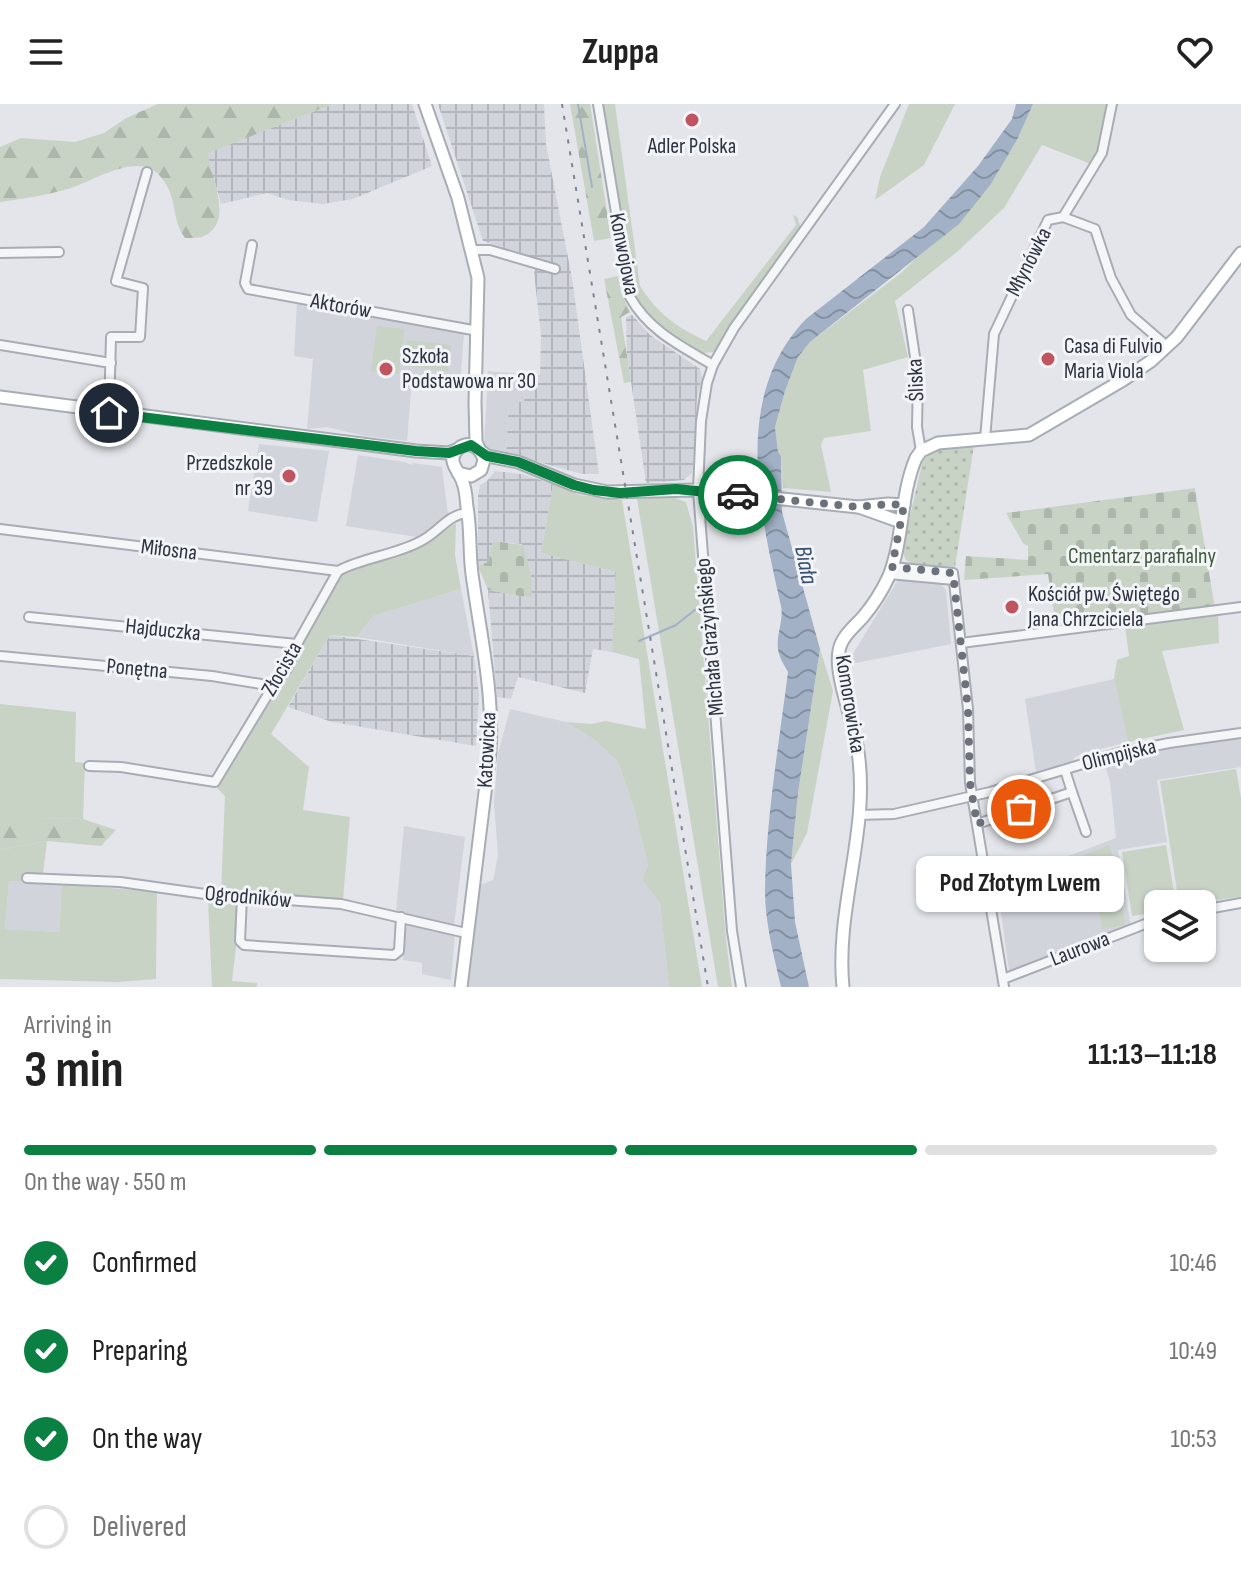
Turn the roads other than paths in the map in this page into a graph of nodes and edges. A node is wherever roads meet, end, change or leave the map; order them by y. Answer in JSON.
{"nodes":[{"id":1,"x":425,"y":104,"type":"edge"},
{"id":2,"x":598,"y":104,"type":"edge"},
{"id":3,"x":895,"y":104,"type":"edge"},
{"id":4,"x":1112,"y":104,"type":"edge"},
{"id":5,"x":147,"y":172,"type":"dead end"},
{"id":6,"x":1063,"y":217,"type":"junction"},
{"id":7,"x":252,"y":245,"type":"dead end"},
{"id":8,"x":472,"y":250,"type":"junction"},
{"id":9,"x":59,"y":252,"type":"dead end"},
{"id":10,"x":0,"y":253,"type":"edge"},
{"id":11,"x":1241,"y":253,"type":"edge"},
{"id":12,"x":555,"y":269,"type":"dead end"},
{"id":13,"x":908,"y":310,"type":"dead end"},
{"id":14,"x":478,"y":331,"type":"junction"},
{"id":15,"x":0,"y":345,"type":"edge"},
{"id":16,"x":1168,"y":347,"type":"junction"},
{"id":17,"x":111,"y":363,"type":"junction"},
{"id":18,"x":713,"y":365,"type":"junction"},
{"id":19,"x":0,"y":397,"type":"edge"},
{"id":20,"x":475,"y":402,"type":"junction"},
{"id":21,"x":109,"y":413,"type":"junction"},
{"id":22,"x":985,"y":439,"type":"junction"},
{"id":23,"x":460,"y":448,"type":"junction"},
{"id":24,"x":480,"y":450,"type":"junction"},
{"id":25,"x":416,"y":451,"type":"junction"},
{"id":26,"x":921,"y":451,"type":"junction"},
{"id":27,"x":527,"y":467,"type":"junction"},
{"id":28,"x":456,"y":469,"type":"junction"},
{"id":29,"x":479,"y":472,"type":"junction"},
{"id":30,"x":698,"y":490,"type":"junction"},
{"id":31,"x":904,"y":505,"type":"junction"},
{"id":32,"x":858,"y":507,"type":"junction"},
{"id":33,"x":468,"y":513,"type":"junction"},
{"id":34,"x":901,"y":522,"type":"junction"},
{"id":35,"x":0,"y":529,"type":"edge"},
{"id":36,"x":338,"y":571,"type":"junction"},
{"id":37,"x":890,"y":571,"type":"junction"},
{"id":38,"x":1241,"y":607,"type":"edge"},
{"id":39,"x":29,"y":617,"type":"dead end"},
{"id":40,"x":961,"y":643,"type":"junction"},
{"id":41,"x":297,"y":644,"type":"junction"},
{"id":42,"x":0,"y":656,"type":"edge"},
{"id":43,"x":273,"y":686,"type":"junction"},
{"id":44,"x":1241,"y":733,"type":"edge"},
{"id":45,"x":89,"y":766,"type":"dead end"},
{"id":46,"x":1065,"y":770,"type":"junction"},
{"id":47,"x":1072,"y":792,"type":"junction"},
{"id":48,"x":972,"y":796,"type":"junction"},
{"id":49,"x":858,"y":815,"type":"junction"},
{"id":50,"x":977,"y":824,"type":"junction"},
{"id":51,"x":1086,"y":832,"type":"dead end"},
{"id":52,"x":27,"y":878,"type":"dead end"},
{"id":53,"x":242,"y":897,"type":"junction"},
{"id":54,"x":1241,"y":903,"type":"edge"},
{"id":55,"x":1216,"y":907,"type":"edge"},
{"id":56,"x":401,"y":917,"type":"junction"},
{"id":57,"x":1144,"y":925,"type":"edge"},
{"id":58,"x":466,"y":933,"type":"junction"},
{"id":59,"x":1003,"y":983,"type":"edge"},
{"id":60,"x":461,"y":987,"type":"edge"},
{"id":61,"x":741,"y":987,"type":"edge"},
{"id":62,"x":843,"y":987,"type":"edge"}],
"edges":[{"from":1,"to":8,"type":"street"},
{"from":2,"to":18,"type":"street","name":"Konwojowa"},
{"from":3,"to":18,"type":"street","name":"Michała Grażyńskiego"},
{"from":4,"to":6,"type":"street","name":"Młynówka"},
{"from":5,"to":17,"type":"street"},
{"from":6,"to":16,"type":"street"},
{"from":6,"to":22,"type":"street","name":"Młynówka"},
{"from":7,"to":14,"type":"street","name":"Aktorów"},
{"from":8,"to":12,"type":"street"},
{"from":8,"to":14,"type":"street"},
{"from":9,"to":10,"type":"street"},
{"from":11,"to":16,"type":"street"},
{"from":13,"to":26,"type":"street","name":"Śliska"},
{"from":14,"to":20,"type":"street"},
{"from":15,"to":17,"type":"street"},
{"from":16,"to":22,"type":"street"},
{"from":17,"to":21,"type":"street"},
{"from":18,"to":30,"type":"street","name":"Michała Grażyńskiego"},
{"from":19,"to":21,"type":"street"},
{"from":20,"to":23,"type":"street"},
{"from":20,"to":24,"type":"street"},
{"from":21,"to":25,"type":"street"},
{"from":22,"to":26,"type":"street"},
{"from":23,"to":24,"type":"street"},
{"from":23,"to":25,"type":"street"},
{"from":23,"to":28,"type":"street"},
{"from":24,"to":27,"type":"street"},
{"from":24,"to":29,"type":"street"},
{"from":25,"to":28,"type":"street"},
{"from":26,"to":31,"type":"street","name":"Komorowicka"},
{"from":27,"to":29,"type":"street"},
{"from":27,"to":30,"type":"street"},
{"from":28,"to":29,"type":"street"},
{"from":28,"to":33,"type":"street","name":"Katowicka"},
{"from":29,"to":33,"type":"street","name":"Katowicka"},
{"from":30,"to":32,"type":"street"},
{"from":30,"to":61,"type":"street","name":"Michała Grażyńskiego"},
{"from":31,"to":32,"type":"street"},
{"from":31,"to":34,"type":"street","name":"Komorowicka"},
{"from":32,"to":34,"type":"street"},
{"from":33,"to":36,"type":"street"},
{"from":33,"to":58,"type":"street","name":"Katowicka"},
{"from":34,"to":37,"type":"street","name":"Komorowicka"},
{"from":35,"to":36,"type":"street","name":"Miłosna"},
{"from":36,"to":41,"type":"street","name":"Złocista"},
{"from":37,"to":40,"type":"street"},
{"from":37,"to":49,"type":"street","name":"Komorowicka"},
{"from":38,"to":40,"type":"street"},
{"from":39,"to":41,"type":"street","name":"Hajduczka"},
{"from":40,"to":48,"type":"street"},
{"from":41,"to":43,"type":"street","name":"Złocista"},
{"from":42,"to":43,"type":"street","name":"Ponętna"},
{"from":43,"to":45,"type":"street","name":"Złocista"},
{"from":44,"to":46,"type":"street","name":"Olimpijska"},
{"from":46,"to":47,"type":"street"},
{"from":46,"to":48,"type":"street","name":"Olimpijska"},
{"from":47,"to":50,"type":"street"},
{"from":47,"to":51,"type":"street"},
{"from":48,"to":49,"type":"street","name":"Olimpijska"},
{"from":48,"to":50,"type":"street"},
{"from":49,"to":62,"type":"street","name":"Komorowicka"},
{"from":50,"to":59,"type":"street"},
{"from":52,"to":53,"type":"street","name":"Ogrodników"},
{"from":53,"to":56,"type":"street","name":"Ogrodników"},
{"from":53,"to":56,"type":"street"},
{"from":54,"to":55,"type":"street"},
{"from":56,"to":58,"type":"street","name":"Ogrodników"},
{"from":57,"to":59,"type":"street","name":"Laurowa"},
{"from":58,"to":60,"type":"street","name":"Katowicka"}]}
